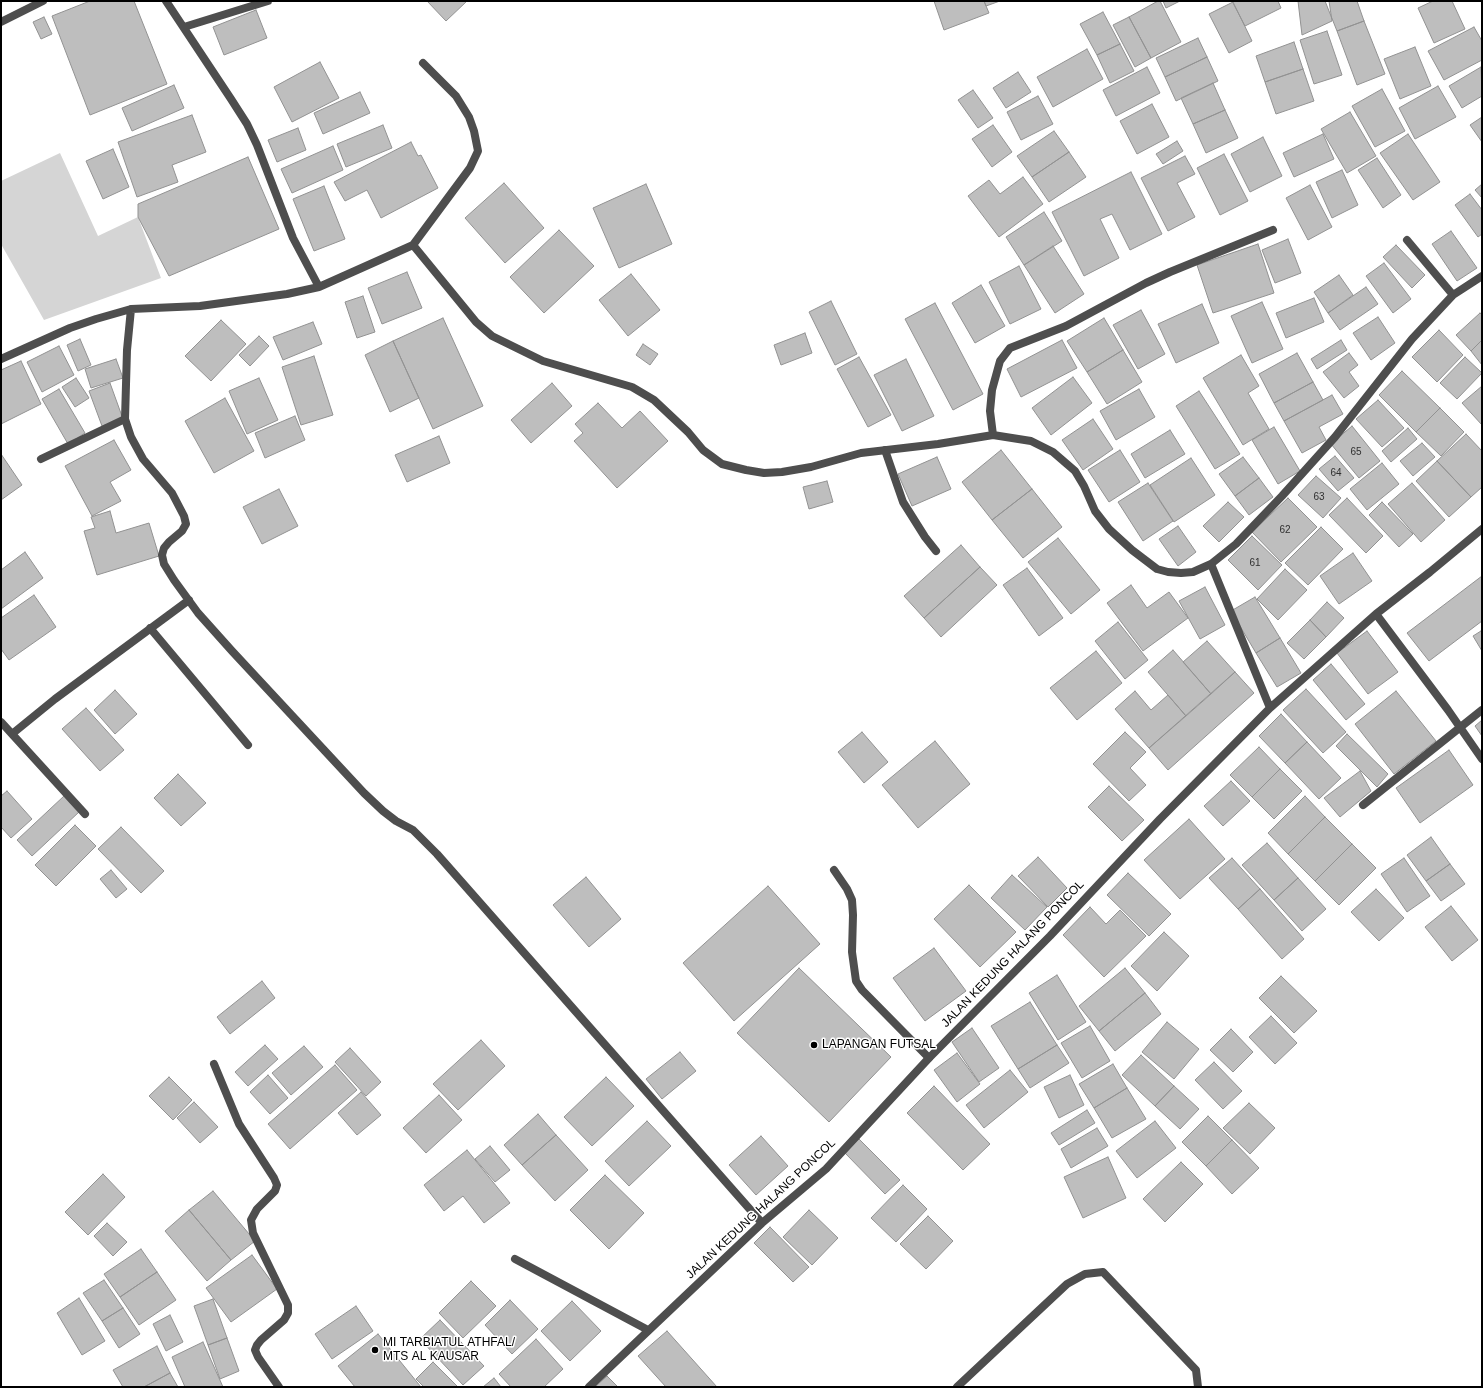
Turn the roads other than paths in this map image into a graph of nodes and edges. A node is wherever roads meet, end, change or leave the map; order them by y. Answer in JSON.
{"nodes":[{"id":1,"x":43,"y":1,"type":"edge"},
{"id":2,"x":166,"y":1,"type":"edge"},
{"id":3,"x":268,"y":1,"type":"edge"},
{"id":4,"x":1,"y":22,"type":"edge"},
{"id":5,"x":184,"y":27,"type":"junction"},
{"id":6,"x":423,"y":64,"type":"dead end"},
{"id":7,"x":1273,"y":230,"type":"dead end"},
{"id":8,"x":1407,"y":240,"type":"dead end"},
{"id":9,"x":414,"y":245,"type":"junction"},
{"id":10,"x":1482,"y":276,"type":"edge"},
{"id":11,"x":319,"y":287,"type":"junction"},
{"id":12,"x":1453,"y":295,"type":"junction"},
{"id":13,"x":131,"y":309,"type":"junction"},
{"id":14,"x":1,"y":359,"type":"edge"},
{"id":15,"x":125,"y":419,"type":"junction"},
{"id":16,"x":993,"y":434,"type":"junction"},
{"id":17,"x":885,"y":450,"type":"junction"},
{"id":18,"x":41,"y":459,"type":"dead end"},
{"id":19,"x":1482,"y":529,"type":"edge"},
{"id":20,"x":936,"y":551,"type":"dead end"},
{"id":21,"x":1211,"y":564,"type":"junction"},
{"id":22,"x":189,"y":600,"type":"junction"},
{"id":23,"x":1376,"y":614,"type":"junction"},
{"id":24,"x":150,"y":628,"type":"junction"},
{"id":25,"x":1270,"y":708,"type":"junction"},
{"id":26,"x":1482,"y":710,"type":"edge"},
{"id":27,"x":1,"y":722,"type":"edge"},
{"id":28,"x":1460,"y":727,"type":"junction"},
{"id":29,"x":12,"y":734,"type":"junction"},
{"id":30,"x":248,"y":745,"type":"dead end"},
{"id":31,"x":1482,"y":759,"type":"edge"},
{"id":32,"x":1363,"y":805,"type":"dead end"},
{"id":33,"x":85,"y":814,"type":"dead end"},
{"id":34,"x":834,"y":870,"type":"dead end"},
{"id":35,"x":929,"y":1058,"type":"junction"},
{"id":36,"x":214,"y":1064,"type":"dead end"},
{"id":37,"x":762,"y":1223,"type":"junction"},
{"id":38,"x":515,"y":1259,"type":"dead end"},
{"id":39,"x":648,"y":1330,"type":"junction"},
{"id":40,"x":279,"y":1387,"type":"edge"},
{"id":41,"x":589,"y":1387,"type":"edge"},
{"id":42,"x":957,"y":1387,"type":"edge"},
{"id":43,"x":1198,"y":1387,"type":"edge"}],
"edges":[{"from":1,"to":4,"type":"street"},
{"from":2,"to":5,"type":"street"},
{"from":3,"to":5,"type":"street"},
{"from":5,"to":11,"type":"street"},
{"from":6,"to":9,"type":"street"},
{"from":7,"to":16,"type":"street"},
{"from":8,"to":12,"type":"street"},
{"from":9,"to":11,"type":"street"},
{"from":9,"to":17,"type":"street"},
{"from":10,"to":12,"type":"street"},
{"from":11,"to":13,"type":"street"},
{"from":12,"to":21,"type":"street"},
{"from":13,"to":14,"type":"street"},
{"from":13,"to":15,"type":"street"},
{"from":15,"to":18,"type":"street"},
{"from":15,"to":22,"type":"street"},
{"from":16,"to":17,"type":"street"},
{"from":16,"to":21,"type":"street"},
{"from":17,"to":20,"type":"street"},
{"from":19,"to":23,"type":"street","name":"JALAN KEDUNG HALANG PONCOL"},
{"from":21,"to":25,"type":"street"},
{"from":22,"to":24,"type":"street"},
{"from":22,"to":37,"type":"street"},
{"from":23,"to":25,"type":"street","name":"JALAN KEDUNG HALANG PONCOL"},
{"from":23,"to":28,"type":"street"},
{"from":24,"to":29,"type":"street"},
{"from":24,"to":30,"type":"street"},
{"from":25,"to":35,"type":"street","name":"JALAN KEDUNG HALANG PONCOL"},
{"from":26,"to":28,"type":"street"},
{"from":27,"to":29,"type":"street"},
{"from":28,"to":31,"type":"street"},
{"from":28,"to":32,"type":"street"},
{"from":29,"to":33,"type":"street"},
{"from":34,"to":35,"type":"street"},
{"from":35,"to":37,"type":"street","name":"JALAN KEDUNG HALANG PONCOL"},
{"from":36,"to":40,"type":"street"},
{"from":37,"to":39,"type":"street","name":"JALAN KEDUNG HALANG PONCOL"},
{"from":38,"to":39,"type":"street"},
{"from":39,"to":41,"type":"street","name":"JALAN KEDUNG HALANG PONCOL"},
{"from":42,"to":43,"type":"street"}]}
